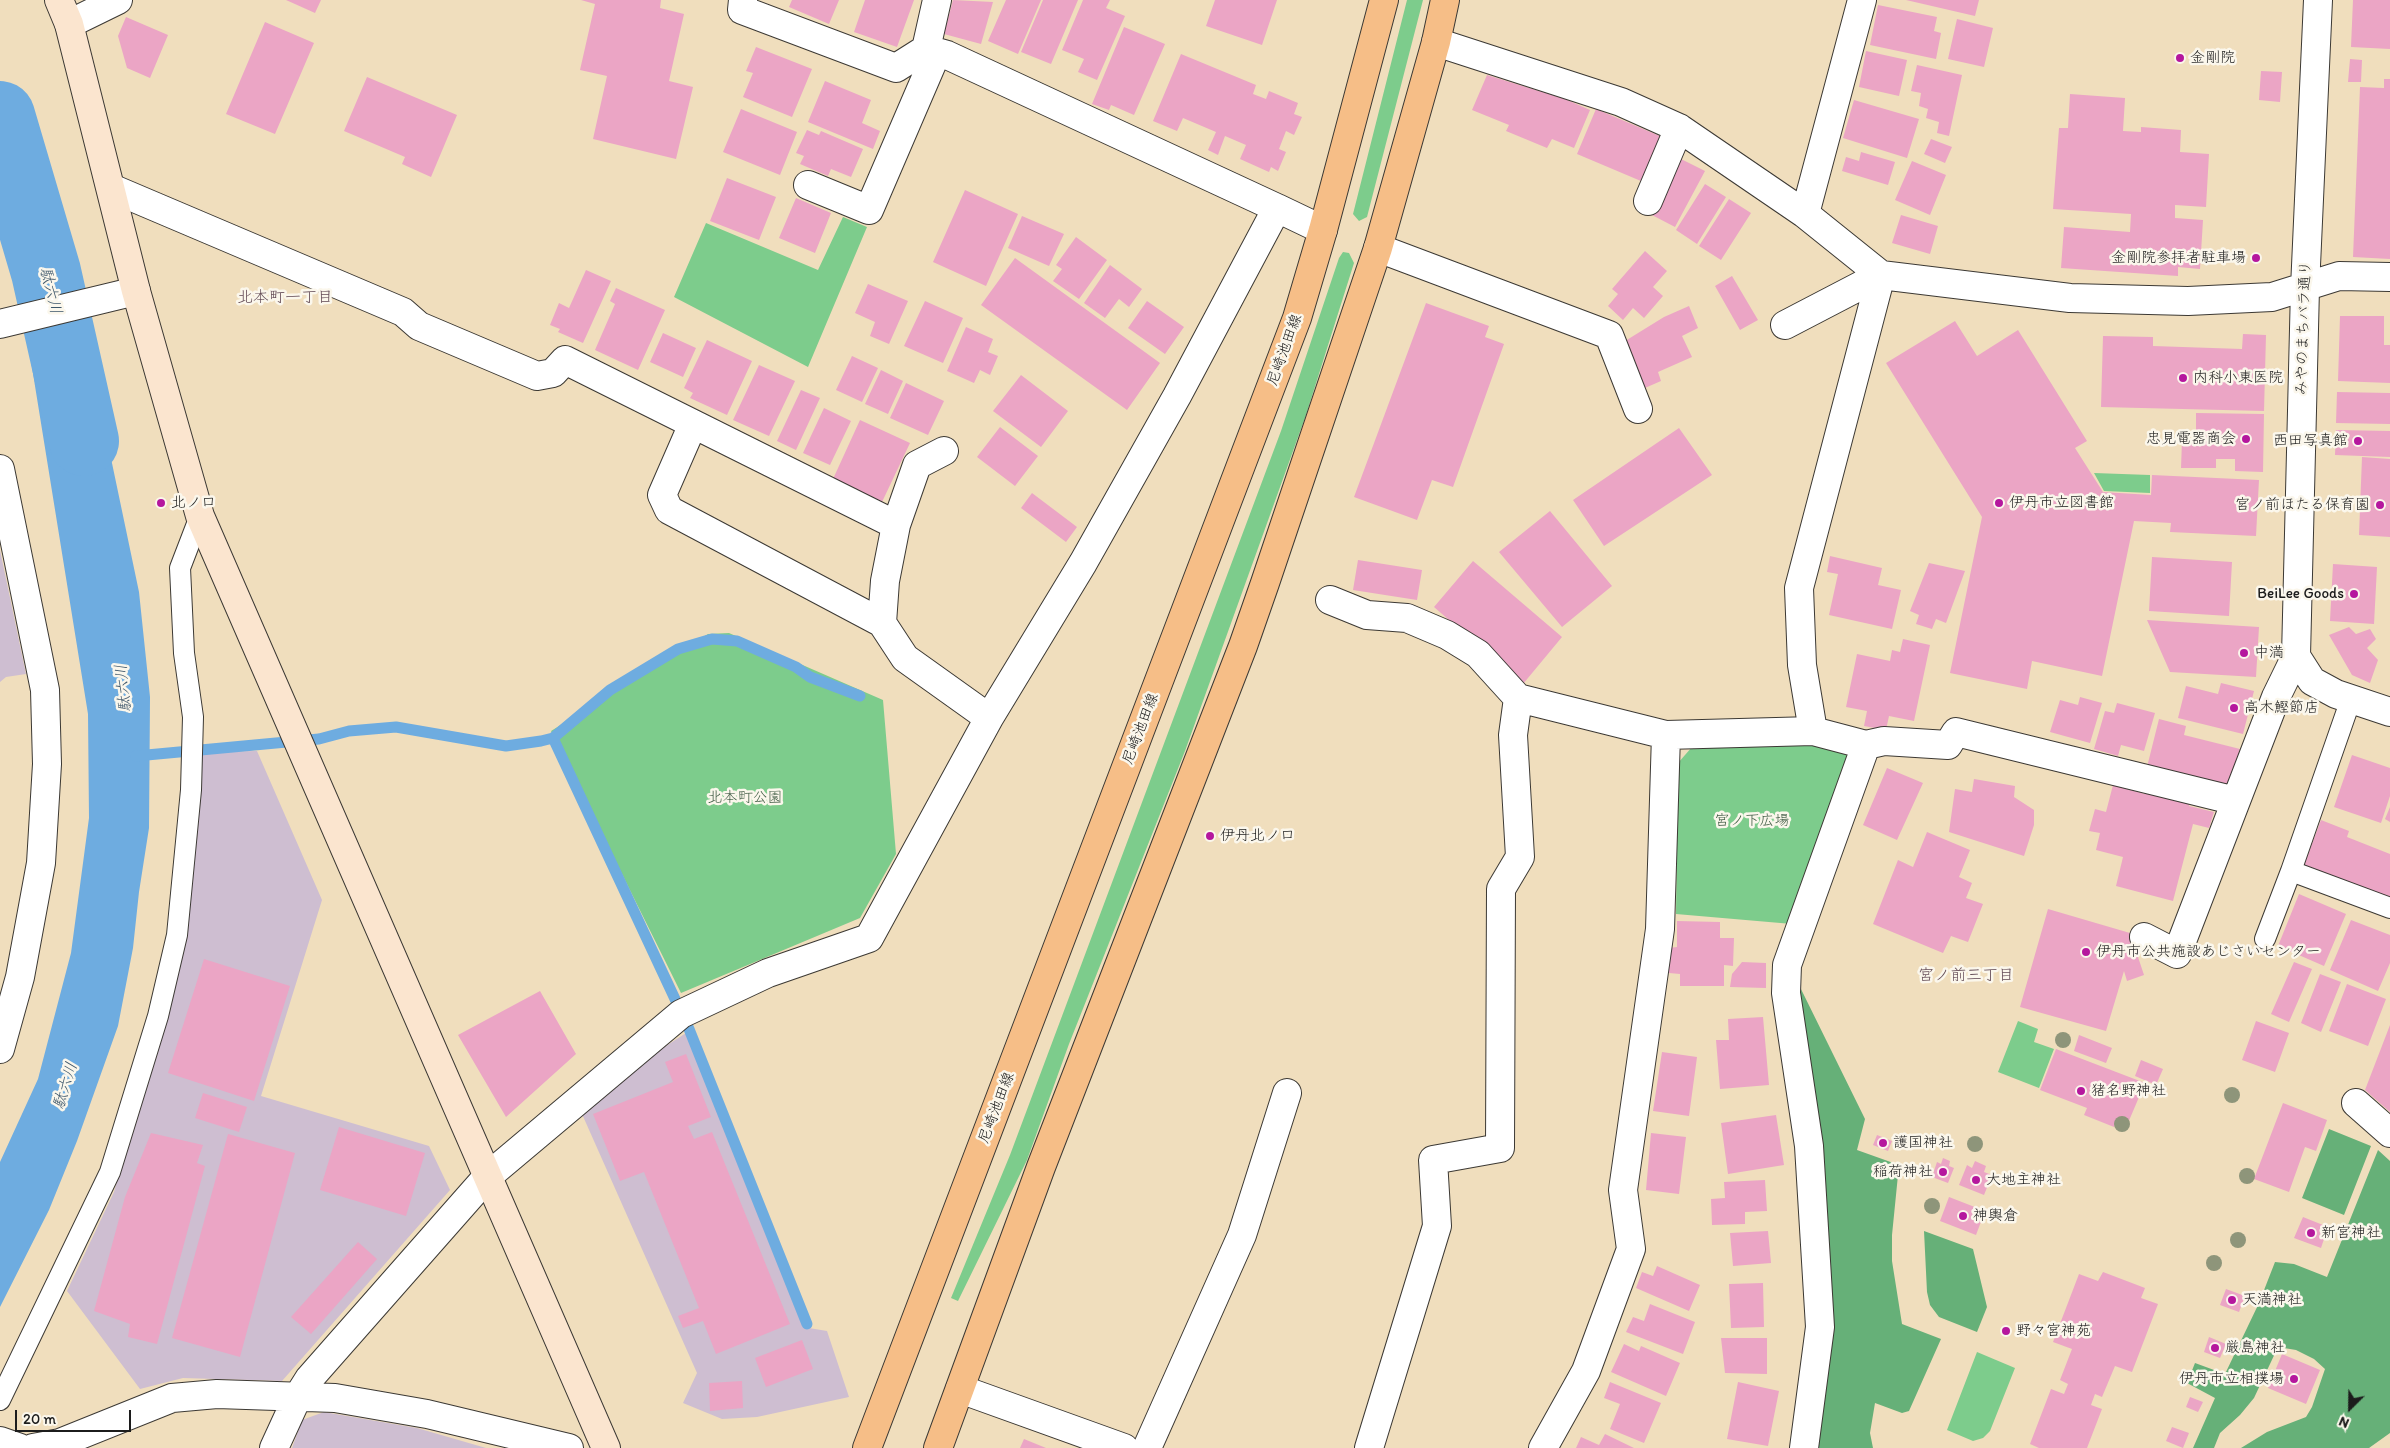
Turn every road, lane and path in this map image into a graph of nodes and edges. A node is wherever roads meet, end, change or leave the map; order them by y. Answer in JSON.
{"nodes":[{"id":1,"x":118,"y":0,"type":"edge"},
{"id":2,"x":743,"y":0,"type":"edge"},
{"id":3,"x":937,"y":0,"type":"edge"},
{"id":4,"x":1384,"y":0,"type":"edge"},
{"id":5,"x":1445,"y":0,"type":"edge"},
{"id":6,"x":1862,"y":0,"type":"edge"},
{"id":7,"x":2318,"y":0,"type":"edge"},
{"id":8,"x":64,"y":12,"type":"edge"},
{"id":9,"x":1436,"y":42,"type":"junction"},
{"id":10,"x":932,"y":51,"type":"junction"},
{"id":11,"x":1679,"y":128,"type":"junction"},
{"id":12,"x":808,"y":184,"type":"dead end"},
{"id":13,"x":111,"y":188,"type":"junction"},
{"id":14,"x":1648,"y":201,"type":"dead end"},
{"id":15,"x":1277,"y":208,"type":"junction"},
{"id":16,"x":1805,"y":214,"type":"junction"},
{"id":17,"x":1323,"y":230,"type":"junction"},
{"id":18,"x":1378,"y":248,"type":"junction"},
{"id":19,"x":1882,"y":275,"type":"junction"},
{"id":20,"x":2390,"y":277,"type":"edge"},
{"id":21,"x":2305,"y":288,"type":"junction"},
{"id":22,"x":136,"y":291,"type":"junction"},
{"id":23,"x":0,"y":324,"type":"edge"},
{"id":24,"x":1785,"y":325,"type":"dead end"},
{"id":25,"x":1638,"y":409,"type":"dead end"},
{"id":26,"x":693,"y":424,"type":"junction"},
{"id":27,"x":944,"y":451,"type":"dead end"},
{"id":28,"x":0,"y":469,"type":"edge"},
{"id":29,"x":200,"y":516,"type":"junction"},
{"id":30,"x":896,"y":525,"type":"junction"},
{"id":31,"x":1330,"y":600,"type":"dead end"},
{"id":32,"x":882,"y":623,"type":"junction"},
{"id":33,"x":2296,"y":656,"type":"junction"},
{"id":34,"x":1518,"y":698,"type":"junction"},
{"id":35,"x":2351,"y":699,"type":"junction"},
{"id":36,"x":2390,"y":712,"type":"edge"},
{"id":37,"x":989,"y":718,"type":"junction"},
{"id":38,"x":1813,"y":731,"type":"junction"},
{"id":39,"x":1666,"y":735,"type":"junction"},
{"id":40,"x":1866,"y":745,"type":"junction"},
{"id":41,"x":2236,"y":801,"type":"junction"},
{"id":42,"x":2291,"y":871,"type":"junction"},
{"id":43,"x":2390,"y":908,"type":"edge"},
{"id":44,"x":2144,"y":937,"type":"dead end"},
{"id":45,"x":2265,"y":939,"type":"dead end"},
{"id":46,"x":0,"y":1049,"type":"edge"},
{"id":47,"x":1287,"y":1093,"type":"dead end"},
{"id":48,"x":2356,"y":1103,"type":"dead end"},
{"id":49,"x":2390,"y":1133,"type":"edge"},
{"id":50,"x":487,"y":1177,"type":"junction"},
{"id":51,"x":960,"y":1389,"type":"junction"},
{"id":52,"x":297,"y":1398,"type":"junction"},
{"id":53,"x":0,"y":1400,"type":"edge"},
{"id":54,"x":0,"y":1441,"type":"edge"},
{"id":55,"x":20,"y":1448,"type":"edge"},
{"id":56,"x":33,"y":1448,"type":"edge"},
{"id":57,"x":274,"y":1448,"type":"edge"},
{"id":58,"x":569,"y":1448,"type":"edge"},
{"id":59,"x":606,"y":1448,"type":"edge"},
{"id":60,"x":867,"y":1448,"type":"edge"},
{"id":61,"x":938,"y":1448,"type":"edge"},
{"id":62,"x":1124,"y":1448,"type":"edge"},
{"id":63,"x":1147,"y":1448,"type":"edge"},
{"id":64,"x":1369,"y":1448,"type":"edge"},
{"id":65,"x":1543,"y":1448,"type":"edge"},
{"id":66,"x":1804,"y":1448,"type":"edge"}],
"edges":[{"from":1,"to":8,"type":"street"},
{"from":2,"to":10,"type":"street"},
{"from":3,"to":10,"type":"street"},
{"from":4,"to":17,"type":"main road","name":"尼崎池田線"},
{"from":5,"to":9,"type":"main road"},
{"from":6,"to":16,"type":"street"},
{"from":7,"to":21,"type":"street","name":"みやのまちバラ通り"},
{"from":8,"to":13,"type":"street"},
{"from":9,"to":11,"type":"street"},
{"from":9,"to":18,"type":"main road"},
{"from":10,"to":12,"type":"street"},
{"from":10,"to":15,"type":"street"},
{"from":11,"to":14,"type":"street"},
{"from":11,"to":16,"type":"street"},
{"from":13,"to":22,"type":"street"},
{"from":13,"to":26,"type":"street"},
{"from":15,"to":17,"type":"street"},
{"from":15,"to":37,"type":"street"},
{"from":16,"to":19,"type":"street"},
{"from":17,"to":60,"type":"main road","name":"尼崎池田線"},
{"from":18,"to":25,"type":"street"},
{"from":18,"to":51,"type":"main road"},
{"from":19,"to":21,"type":"street"},
{"from":19,"to":24,"type":"street"},
{"from":19,"to":38,"type":"street"},
{"from":20,"to":21,"type":"street"},
{"from":21,"to":33,"type":"street","name":"みやのまちバラ通り"},
{"from":22,"to":23,"type":"street"},
{"from":22,"to":29,"type":"street"},
{"from":26,"to":30,"type":"street"},
{"from":26,"to":32,"type":"street"},
{"from":27,"to":30,"type":"street"},
{"from":28,"to":46,"type":"street"},
{"from":29,"to":50,"type":"street"},
{"from":29,"to":53,"type":"lane"},
{"from":30,"to":32,"type":"street"},
{"from":31,"to":34,"type":"street"},
{"from":32,"to":37,"type":"street"},
{"from":33,"to":35,"type":"street"},
{"from":33,"to":41,"type":"street"},
{"from":34,"to":39,"type":"street"},
{"from":34,"to":64,"type":"street"},
{"from":35,"to":36,"type":"street"},
{"from":35,"to":42,"type":"lane"},
{"from":37,"to":50,"type":"street"},
{"from":38,"to":39,"type":"street"},
{"from":38,"to":40,"type":"street"},
{"from":39,"to":65,"type":"street"},
{"from":40,"to":41,"type":"street"},
{"from":40,"to":66,"type":"street"},
{"from":41,"to":44,"type":"street"},
{"from":42,"to":43,"type":"lane"},
{"from":42,"to":45,"type":"lane"},
{"from":47,"to":63,"type":"street"},
{"from":48,"to":49,"type":"street"},
{"from":50,"to":52,"type":"street"},
{"from":50,"to":59,"type":"street"},
{"from":51,"to":61,"type":"main road"},
{"from":51,"to":62,"type":"street"},
{"from":52,"to":56,"type":"street"},
{"from":52,"to":57,"type":"street"},
{"from":52,"to":58,"type":"street"},
{"from":54,"to":55,"type":"street"}]}
